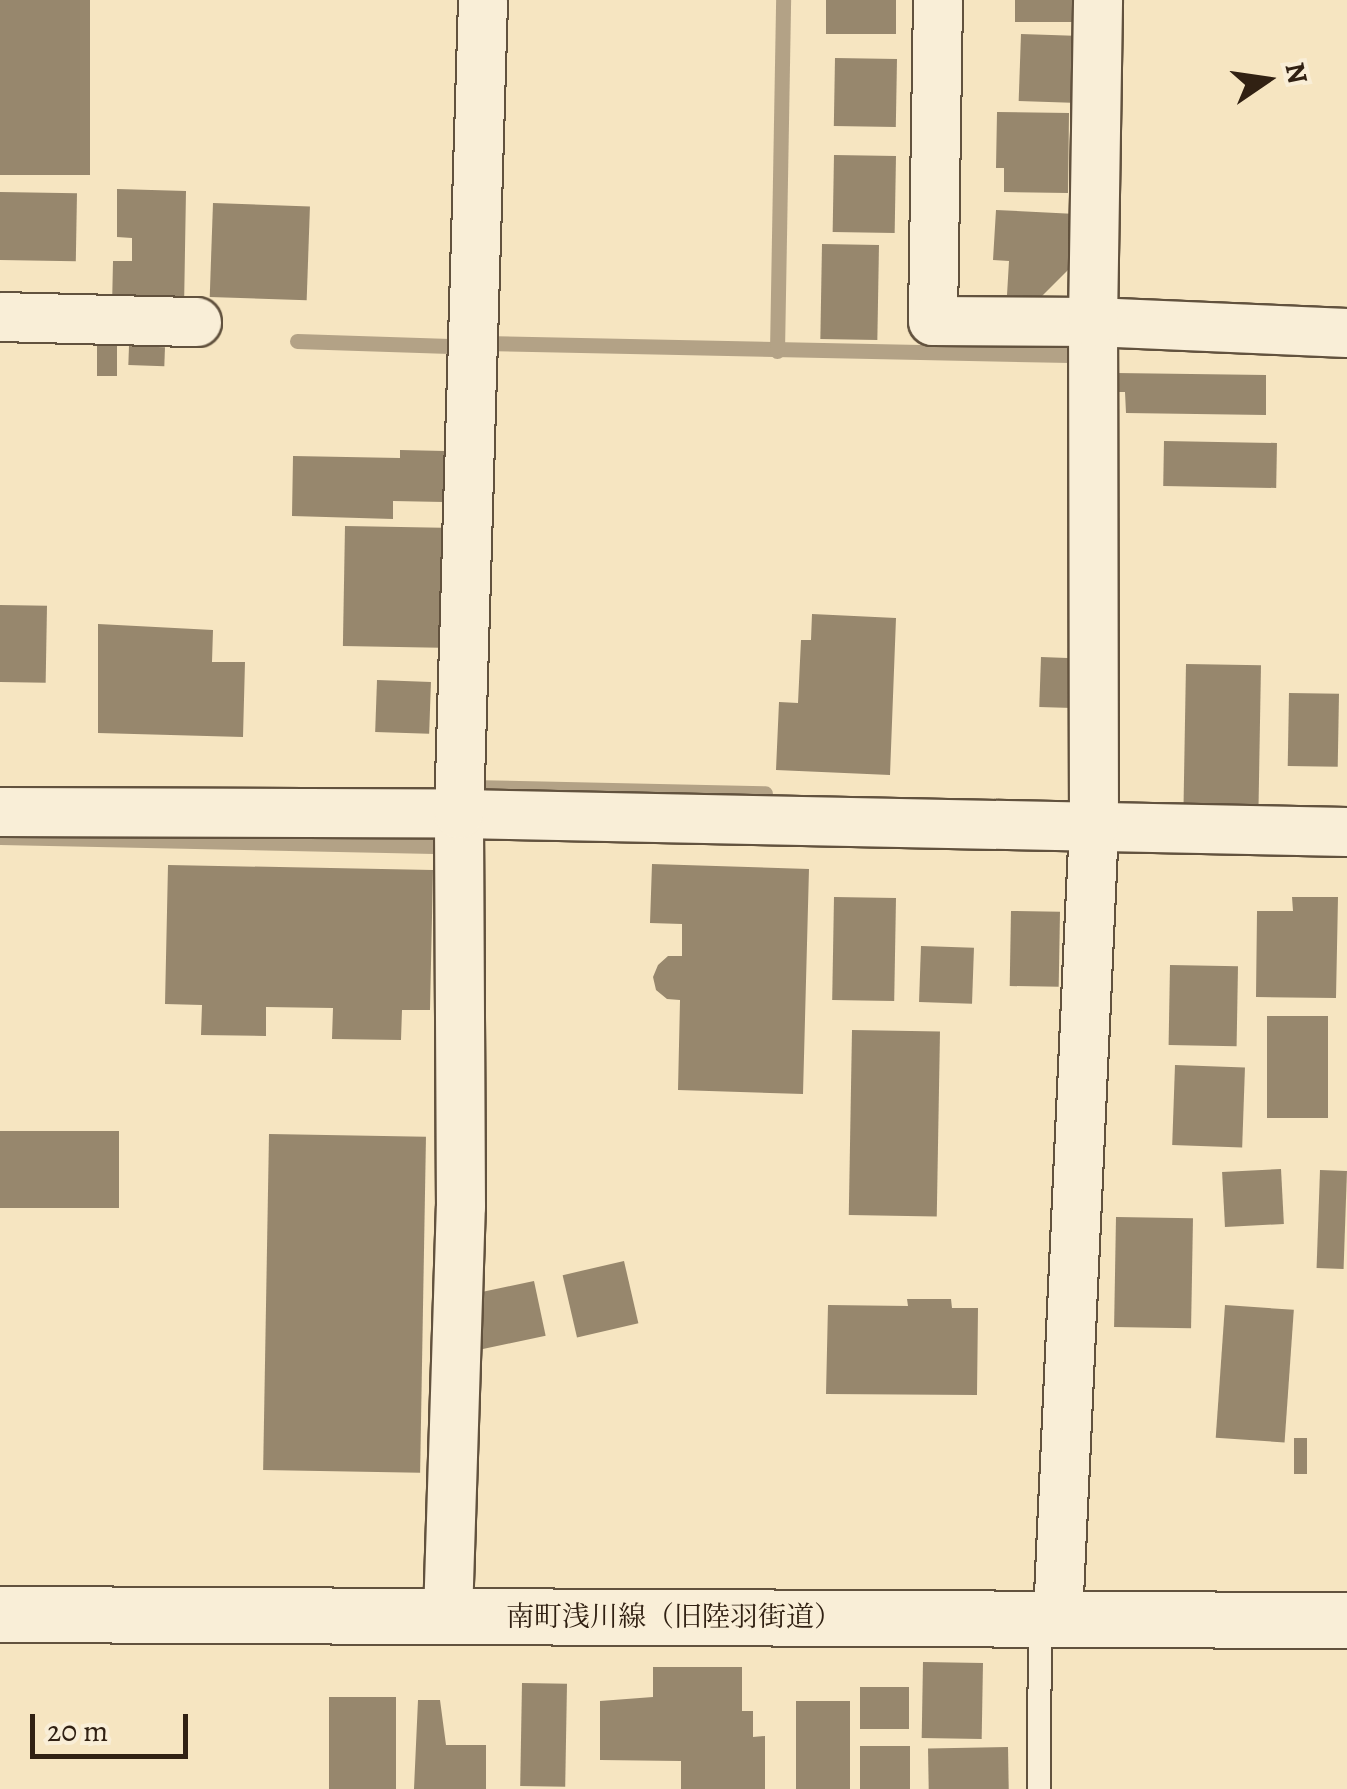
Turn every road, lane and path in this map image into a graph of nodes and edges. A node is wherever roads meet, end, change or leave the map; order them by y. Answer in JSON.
{"nodes":[{"id":1,"x":483,"y":0,"type":"edge"},
{"id":2,"x":938,"y":0,"type":"edge"},
{"id":3,"x":1098,"y":0,"type":"edge"},
{"id":4,"x":0,"y":317,"type":"edge"},
{"id":5,"x":197,"y":322,"type":"dead end"},
{"id":6,"x":1093,"y":322,"type":"junction"},
{"id":7,"x":1347,"y":334,"type":"edge"},
{"id":8,"x":0,"y":812,"type":"edge"},
{"id":9,"x":460,"y":814,"type":"junction"},
{"id":10,"x":1094,"y":826,"type":"junction"},
{"id":11,"x":1347,"y":832,"type":"edge"},
{"id":12,"x":0,"y":1614,"type":"edge"},
{"id":13,"x":448,"y":1616,"type":"junction"},
{"id":14,"x":1049,"y":1618,"type":"junction"},
{"id":15,"x":1347,"y":1620,"type":"edge"},
{"id":16,"x":1039,"y":1789,"type":"edge"}],
"edges":[{"from":1,"to":9,"type":"street"},
{"from":2,"to":6,"type":"street"},
{"from":3,"to":6,"type":"street"},
{"from":4,"to":5,"type":"street"},
{"from":6,"to":7,"type":"street"},
{"from":6,"to":10,"type":"street"},
{"from":8,"to":9,"type":"street"},
{"from":9,"to":10,"type":"street"},
{"from":9,"to":13,"type":"street"},
{"from":10,"to":11,"type":"street"},
{"from":10,"to":14,"type":"street"},
{"from":12,"to":13,"type":"street","name":"南町浅川線（旧陸羽街道）"},
{"from":13,"to":14,"type":"street","name":"南町浅川線（旧陸羽街道）"},
{"from":14,"to":15,"type":"street","name":"南町浅川線（旧陸羽街道）"},
{"from":14,"to":16,"type":"lane"}]}
